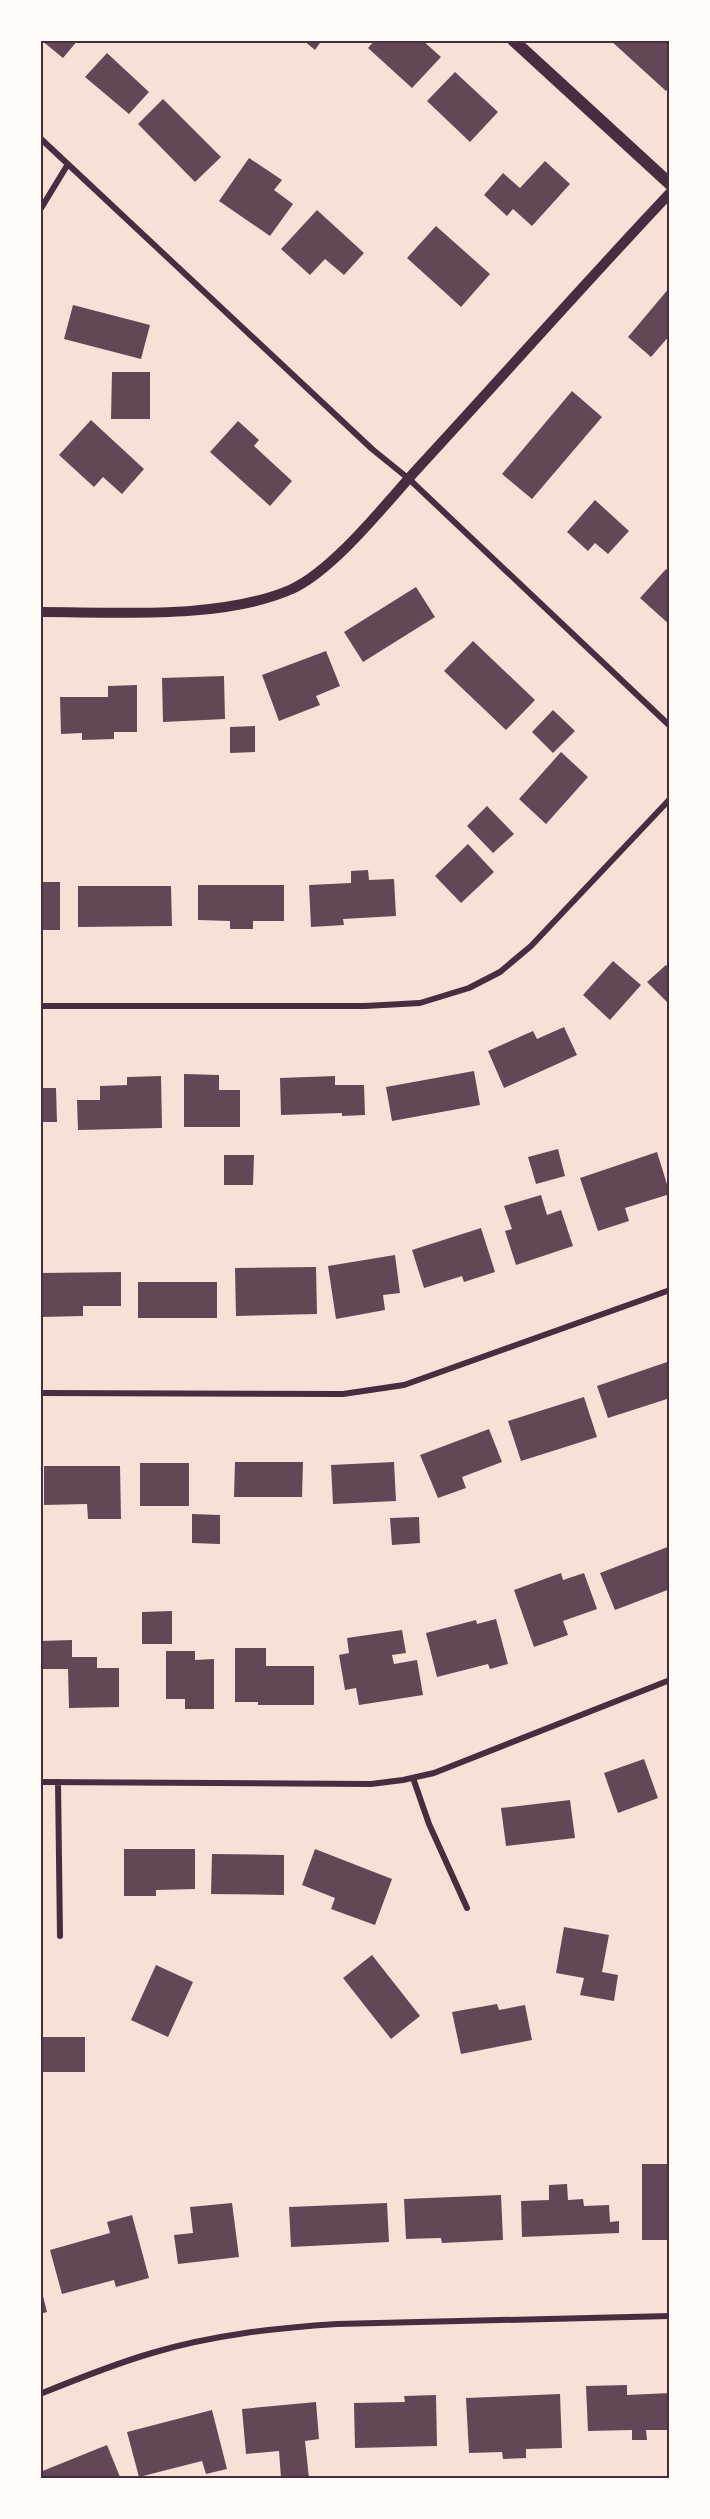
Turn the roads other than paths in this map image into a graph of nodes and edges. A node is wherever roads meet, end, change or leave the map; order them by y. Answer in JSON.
{"nodes":[{"id":1,"x":513,"y":40,"type":"edge"},
{"id":2,"x":40,"y":138,"type":"edge"},
{"id":3,"x":68,"y":164,"type":"junction"},
{"id":4,"x":669,"y":184,"type":"edge"},
{"id":5,"x":669,"y":193,"type":"edge"},
{"id":6,"x":40,"y":210,"type":"edge"},
{"id":7,"x":408,"y":479,"type":"junction"},
{"id":8,"x":40,"y":612,"type":"edge"},
{"id":9,"x":669,"y":726,"type":"edge"},
{"id":10,"x":669,"y":799,"type":"edge"},
{"id":11,"x":40,"y":1005,"type":"edge"},
{"id":12,"x":669,"y":1290,"type":"edge"},
{"id":13,"x":40,"y":1393,"type":"edge"},
{"id":14,"x":669,"y":1680,"type":"edge"},
{"id":15,"x":414,"y":1778,"type":"junction"},
{"id":16,"x":40,"y":1782,"type":"edge"},
{"id":17,"x":58,"y":1782,"type":"junction"},
{"id":18,"x":467,"y":1908,"type":"dead end"},
{"id":19,"x":60,"y":1936,"type":"dead end"},
{"id":20,"x":669,"y":2316,"type":"edge"},
{"id":21,"x":40,"y":2394,"type":"edge"}],
"edges":[{"from":1,"to":4,"type":"main road"},
{"from":2,"to":3,"type":"street"},
{"from":3,"to":6,"type":"street"},
{"from":3,"to":7,"type":"street"},
{"from":5,"to":7,"type":"street"},
{"from":7,"to":8,"type":"street"},
{"from":7,"to":9,"type":"street"},
{"from":10,"to":11,"type":"street"},
{"from":12,"to":13,"type":"street"},
{"from":14,"to":15,"type":"street"},
{"from":15,"to":17,"type":"street"},
{"from":15,"to":18,"type":"street"},
{"from":16,"to":17,"type":"street"},
{"from":17,"to":19,"type":"street"},
{"from":20,"to":21,"type":"street"}]}
